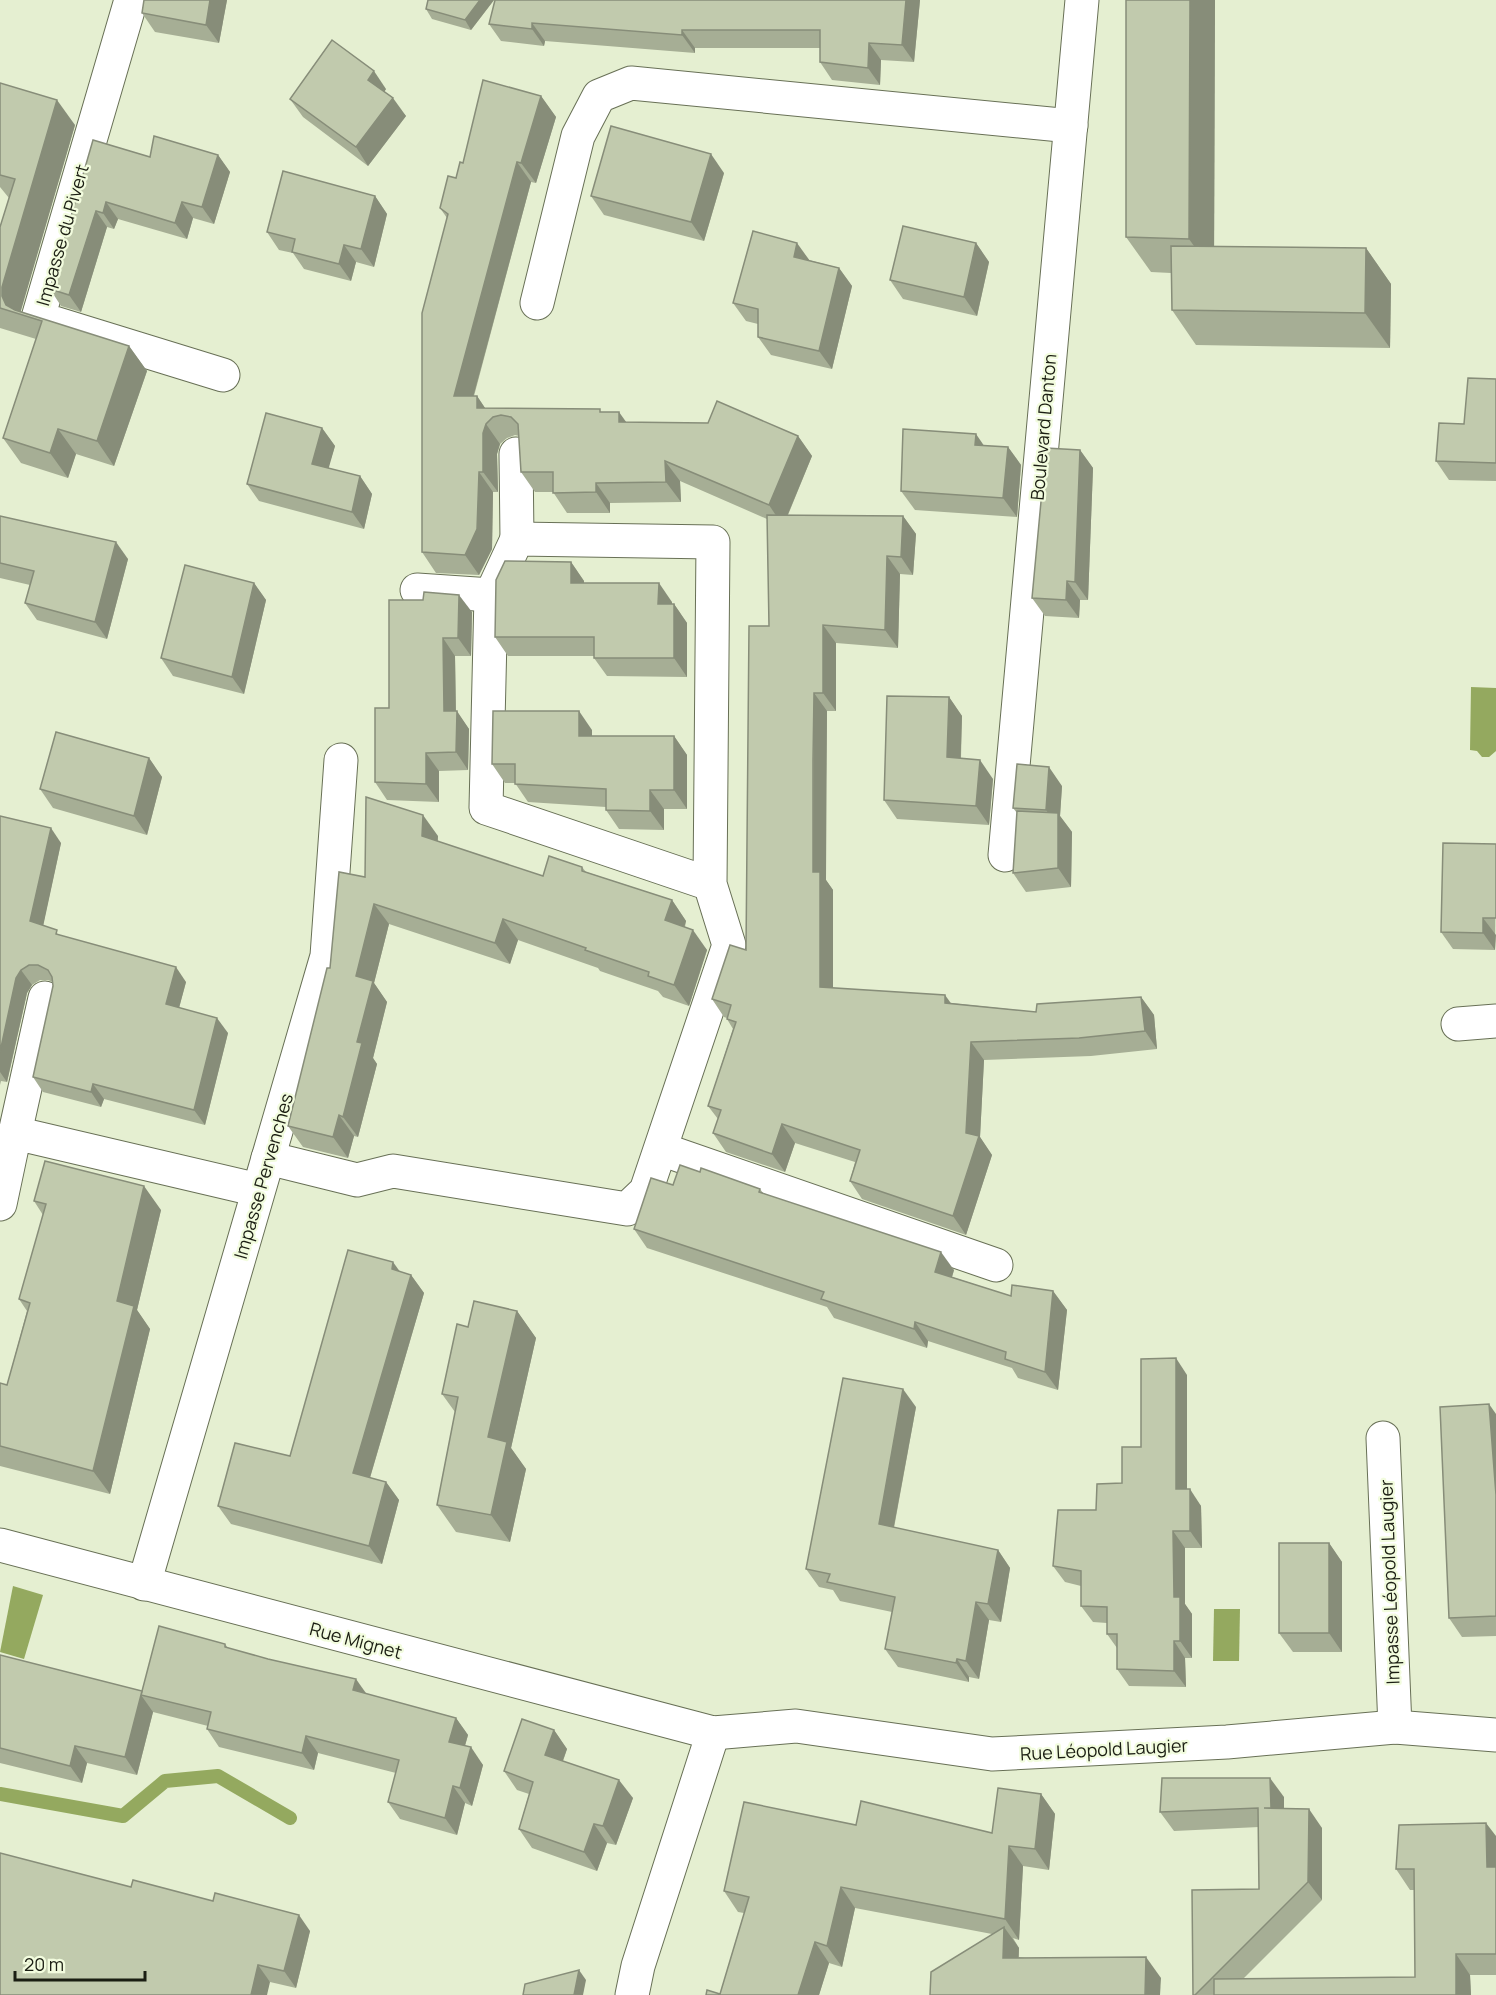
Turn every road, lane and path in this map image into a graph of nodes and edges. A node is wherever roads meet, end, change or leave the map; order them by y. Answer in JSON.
{"nodes":[{"id":1,"x":131,"y":0,"type":"edge"},
{"id":2,"x":1082,"y":0,"type":"edge"},
{"id":3,"x":1071,"y":126,"type":"junction"},
{"id":4,"x":537,"y":303,"type":"dead end"},
{"id":5,"x":223,"y":375,"type":"dead end"},
{"id":6,"x":516,"y":454,"type":"edge"},
{"id":7,"x":517,"y":539,"type":"junction"},
{"id":8,"x":417,"y":590,"type":"dead end"},
{"id":9,"x":491,"y":595,"type":"junction"},
{"id":10,"x":341,"y":760,"type":"dead end"},
{"id":11,"x":1005,"y":855,"type":"dead end"},
{"id":12,"x":710,"y":884,"type":"junction"},
{"id":13,"x":45,"y":998,"type":"dead end"},
{"id":14,"x":1496,"y":1021,"type":"edge"},
{"id":15,"x":1458,"y":1024,"type":"dead end"},
{"id":16,"x":15,"y":1133,"type":"junction"},
{"id":17,"x":660,"y":1149,"type":"junction"},
{"id":18,"x":268,"y":1158,"type":"junction"},
{"id":19,"x":258,"y":1190,"type":"junction"},
{"id":20,"x":0,"y":1204,"type":"edge"},
{"id":21,"x":996,"y":1265,"type":"dead end"},
{"id":22,"x":1383,"y":1438,"type":"dead end"},
{"id":23,"x":0,"y":1545,"type":"edge"},
{"id":24,"x":144,"y":1584,"type":"junction"},
{"id":25,"x":1395,"y":1727,"type":"junction"},
{"id":26,"x":713,"y":1733,"type":"junction"},
{"id":27,"x":1496,"y":1735,"type":"edge"},
{"id":28,"x":632,"y":1995,"type":"edge"}],
"edges":[{"from":1,"to":5,"type":"street","name":"Impasse du Pivert"},
{"from":2,"to":3,"type":"street","name":"Boulevard Danton"},
{"from":3,"to":4,"type":"street"},
{"from":3,"to":11,"type":"street","name":"Boulevard Danton"},
{"from":6,"to":7,"type":"street"},
{"from":7,"to":9,"type":"street"},
{"from":7,"to":12,"type":"street"},
{"from":8,"to":9,"type":"street"},
{"from":9,"to":12,"type":"street"},
{"from":10,"to":18,"type":"street","name":"Impasse Pervenches"},
{"from":12,"to":17,"type":"street"},
{"from":13,"to":16,"type":"street"},
{"from":14,"to":15,"type":"street"},
{"from":16,"to":19,"type":"street"},
{"from":16,"to":20,"type":"street"},
{"from":17,"to":18,"type":"street"},
{"from":17,"to":21,"type":"street"},
{"from":18,"to":19,"type":"street","name":"Impasse Pervenches"},
{"from":19,"to":24,"type":"street","name":"Impasse Pervenches"},
{"from":22,"to":25,"type":"street","name":"Impasse Léopold Laugier"},
{"from":23,"to":24,"type":"street","name":"Rue Mignet"},
{"from":24,"to":26,"type":"street","name":"Rue Mignet"},
{"from":25,"to":26,"type":"street","name":"Rue Léopold Laugier"},
{"from":25,"to":27,"type":"street","name":"Rue Léopold Laugier"},
{"from":26,"to":28,"type":"street"}]}
